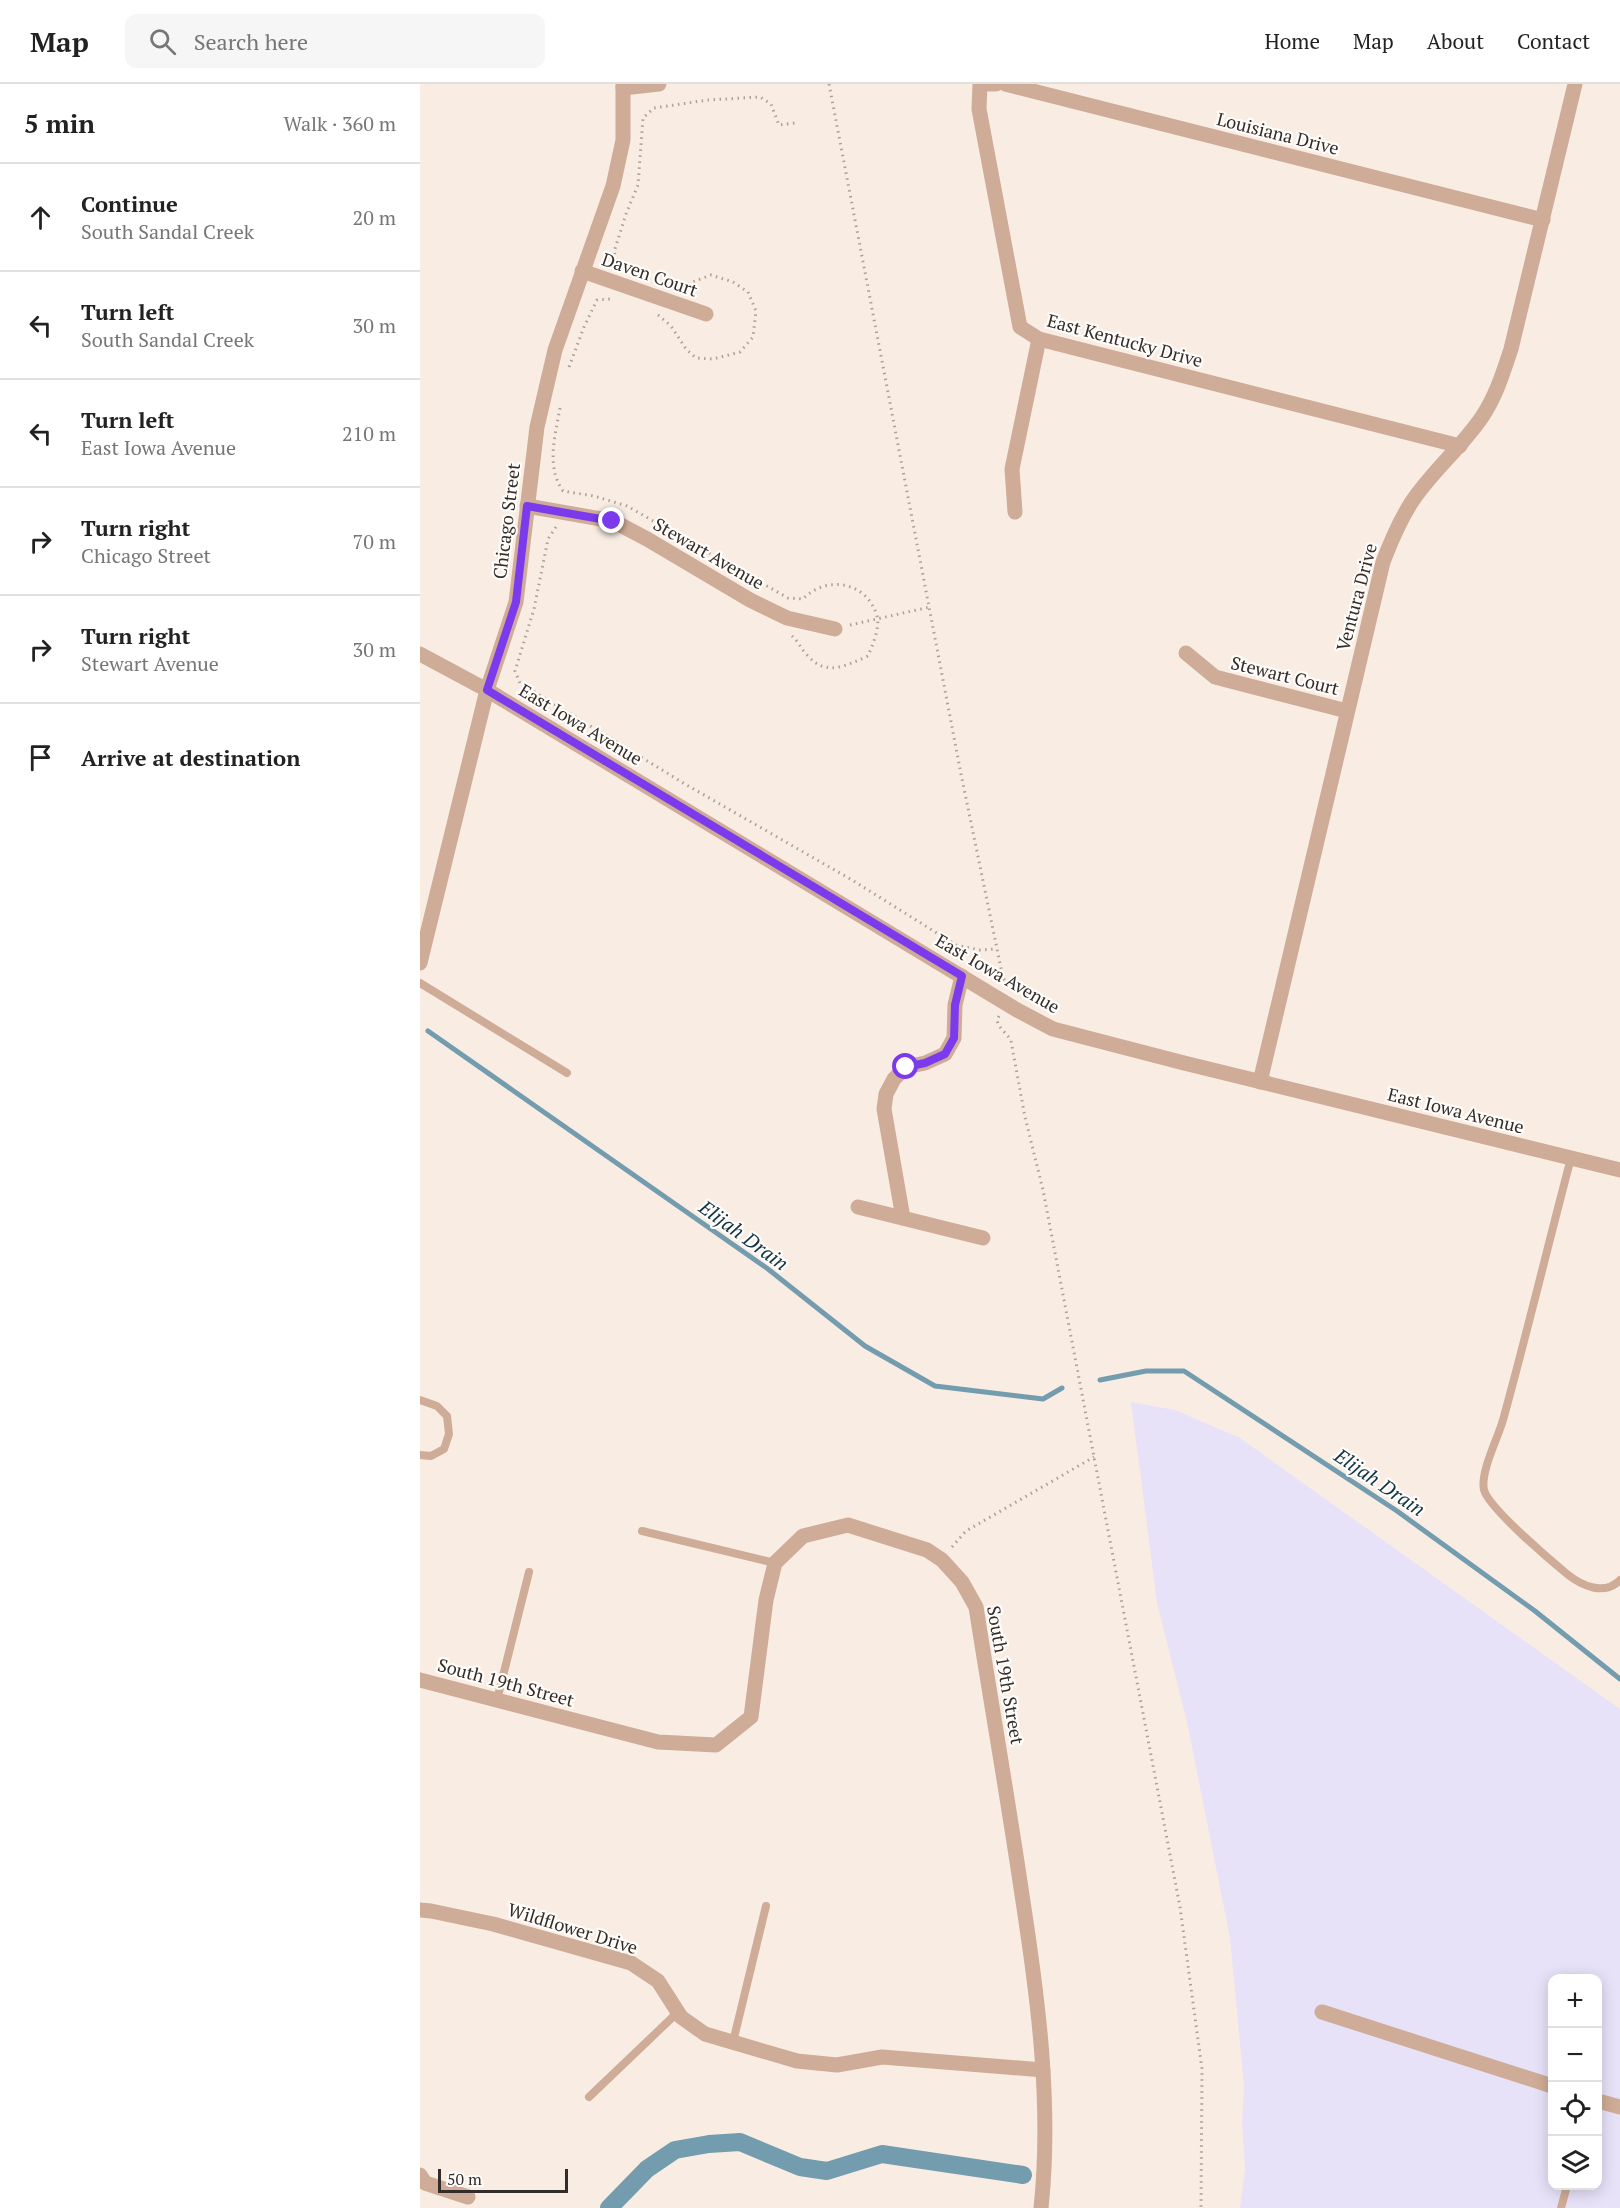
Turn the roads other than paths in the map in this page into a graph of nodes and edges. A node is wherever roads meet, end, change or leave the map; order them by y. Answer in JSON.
{"nodes":[{"id":1,"x":659,"y":84,"type":"edge"},
{"id":2,"x":980,"y":84,"type":"edge"},
{"id":3,"x":996,"y":84,"type":"edge"},
{"id":4,"x":1005,"y":84,"type":"edge"},
{"id":5,"x":1575,"y":84,"type":"edge"},
{"id":6,"x":623,"y":86,"type":"edge"},
{"id":7,"x":1543,"y":220,"type":"junction"},
{"id":8,"x":582,"y":271,"type":"junction"},
{"id":9,"x":706,"y":314,"type":"dead end"},
{"id":10,"x":1039,"y":339,"type":"junction"},
{"id":11,"x":1460,"y":446,"type":"junction"},
{"id":12,"x":527,"y":506,"type":"junction"},
{"id":13,"x":1015,"y":512,"type":"dead end"},
{"id":14,"x":835,"y":629,"type":"road end"},
{"id":15,"x":1186,"y":653,"type":"dead end"},
{"id":16,"x":420,"y":654,"type":"edge"},
{"id":17,"x":487,"y":690,"type":"junction"},
{"id":18,"x":1347,"y":711,"type":"junction"},
{"id":19,"x":420,"y":963,"type":"edge"},
{"id":20,"x":962,"y":976,"type":"junction"},
{"id":21,"x":420,"y":983,"type":"edge"},
{"id":22,"x":567,"y":1073,"type":"dead end"},
{"id":23,"x":1260,"y":1082,"type":"junction"},
{"id":24,"x":1571,"y":1158,"type":"junction"},
{"id":25,"x":1620,"y":1170,"type":"edge"},
{"id":26,"x":858,"y":1207,"type":"dead end"},
{"id":27,"x":903,"y":1218,"type":"junction"},
{"id":28,"x":983,"y":1239,"type":"dead end"},
{"id":29,"x":420,"y":1400,"type":"edge"},
{"id":30,"x":420,"y":1455,"type":"edge"},
{"id":31,"x":642,"y":1531,"type":"dead end"},
{"id":32,"x":775,"y":1563,"type":"junction"},
{"id":33,"x":529,"y":1572,"type":"dead end"},
{"id":34,"x":1620,"y":1580,"type":"edge"},
{"id":35,"x":420,"y":1680,"type":"edge"},
{"id":36,"x":497,"y":1700,"type":"junction"},
{"id":37,"x":766,"y":1906,"type":"dead end"},
{"id":38,"x":420,"y":1910,"type":"edge"},
{"id":39,"x":1322,"y":2012,"type":"dead end"},
{"id":40,"x":678,"y":2013,"type":"junction"},
{"id":41,"x":733,"y":2042,"type":"junction"},
{"id":42,"x":1043,"y":2070,"type":"junction"},
{"id":43,"x":1548,"y":2085,"type":"edge"},
{"id":44,"x":589,"y":2097,"type":"dead end"},
{"id":45,"x":1602,"y":2102,"type":"edge"},
{"id":46,"x":1620,"y":2107,"type":"edge"},
{"id":47,"x":420,"y":2175,"type":"edge"},
{"id":48,"x":1566,"y":2190,"type":"edge"},
{"id":49,"x":468,"y":2197,"type":"dead end"},
{"id":50,"x":1041,"y":2208,"type":"edge"},
{"id":51,"x":1561,"y":2208,"type":"edge"}],
"edges":[{"from":1,"to":6,"type":"street"},
{"from":2,"to":3,"type":"street"},
{"from":2,"to":10,"type":"street","name":"East Kentucky Drive"},
{"from":4,"to":7,"type":"street","name":"Louisiana Drive"},
{"from":5,"to":7,"type":"street","name":"Ventura Drive"},
{"from":6,"to":8,"type":"street","name":"Chicago Street"},
{"from":7,"to":11,"type":"street","name":"Ventura Drive"},
{"from":8,"to":9,"type":"street","name":"Daven Court"},
{"from":8,"to":12,"type":"street","name":"Chicago Street"},
{"from":10,"to":11,"type":"street","name":"East Kentucky Drive"},
{"from":10,"to":13,"type":"street"},
{"from":11,"to":18,"type":"street","name":"Ventura Drive"},
{"from":12,"to":14,"type":"street","name":"Stewart Avenue"},
{"from":12,"to":17,"type":"street","name":"Chicago Street"},
{"from":15,"to":18,"type":"street","name":"Stewart Court"},
{"from":16,"to":17,"type":"street","name":"East Iowa Avenue"},
{"from":17,"to":19,"type":"street","name":"Chicago Street"},
{"from":17,"to":20,"type":"street","name":"East Iowa Avenue"},
{"from":18,"to":23,"type":"street","name":"Ventura Drive"},
{"from":20,"to":23,"type":"street","name":"East Iowa Avenue"},
{"from":20,"to":27,"type":"street"},
{"from":21,"to":22,"type":"lane"},
{"from":23,"to":24,"type":"street","name":"East Iowa Avenue"},
{"from":24,"to":25,"type":"street","name":"East Iowa Avenue"},
{"from":24,"to":34,"type":"lane"},
{"from":26,"to":27,"type":"street"},
{"from":27,"to":28,"type":"street"},
{"from":29,"to":30,"type":"lane"},
{"from":31,"to":32,"type":"lane"},
{"from":32,"to":36,"type":"street","name":"South 19th Street"},
{"from":32,"to":42,"type":"street","name":"South 19th Street"},
{"from":33,"to":36,"type":"lane"},
{"from":35,"to":36,"type":"street","name":"South 19th Street"},
{"from":37,"to":41,"type":"lane"},
{"from":38,"to":40,"type":"street","name":"Wildflower Drive"},
{"from":39,"to":43,"type":"street"},
{"from":40,"to":41,"type":"street","name":"Wildflower Drive"},
{"from":40,"to":44,"type":"lane"},
{"from":41,"to":42,"type":"street","name":"Wildflower Drive"},
{"from":42,"to":50,"type":"street","name":"South 19th Street"},
{"from":45,"to":46,"type":"street"},
{"from":47,"to":49,"type":"street"},
{"from":48,"to":51,"type":"lane"}]}
